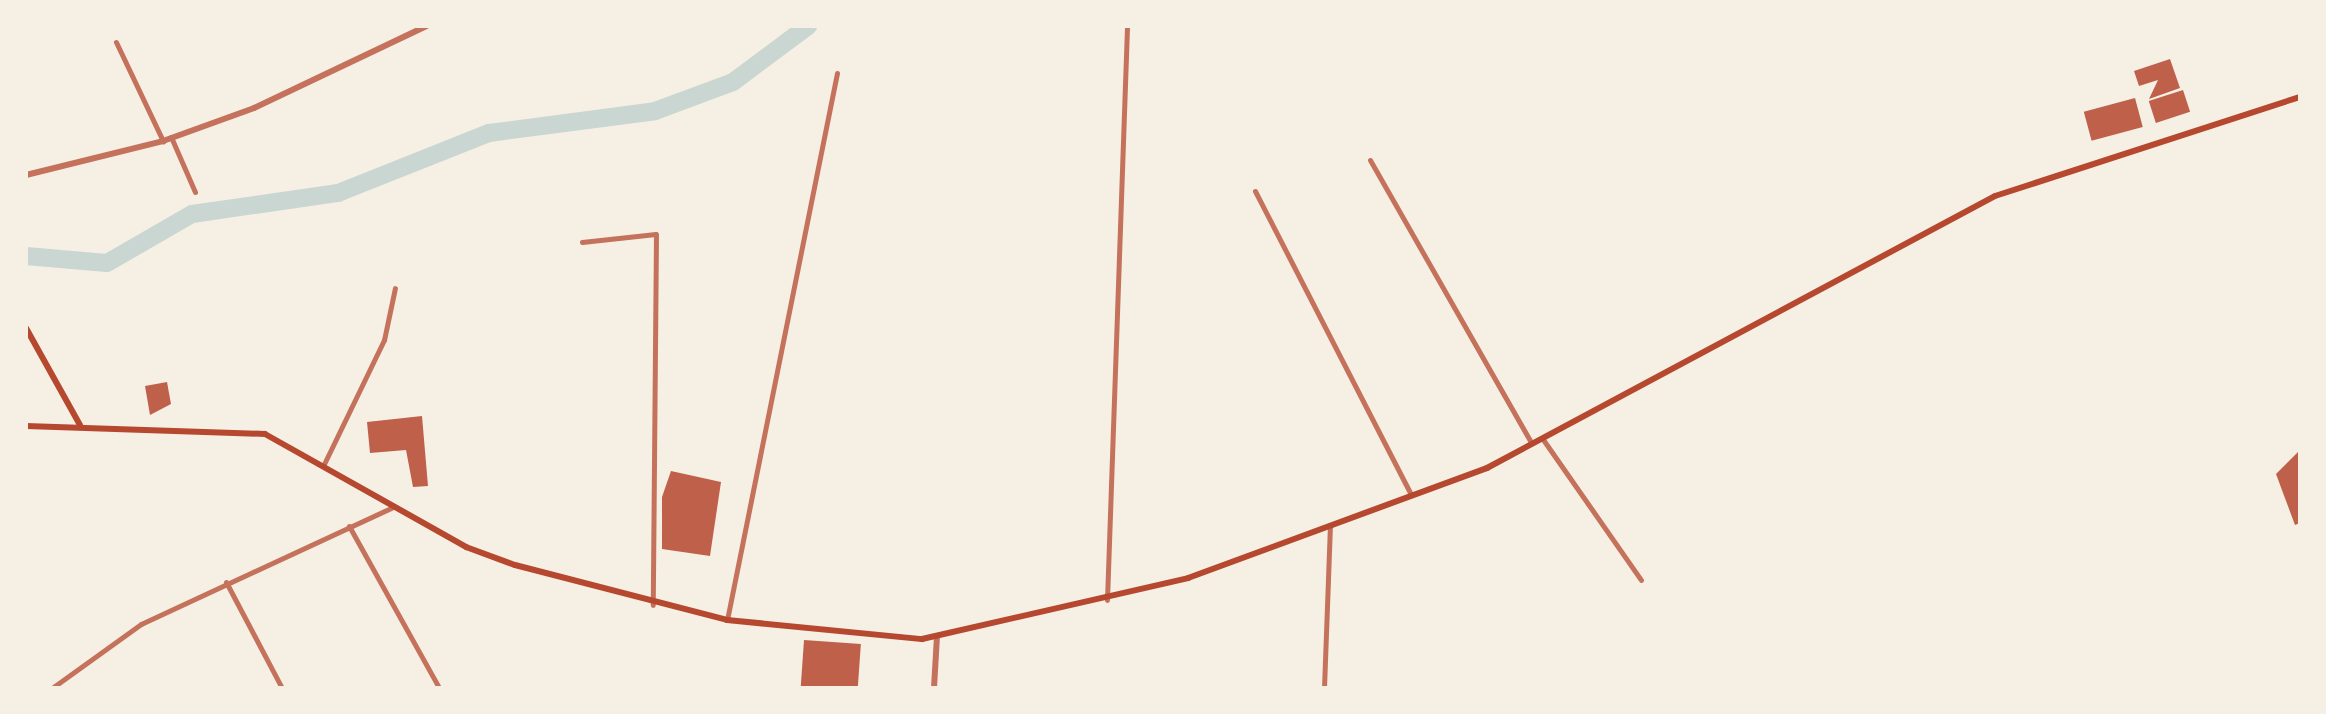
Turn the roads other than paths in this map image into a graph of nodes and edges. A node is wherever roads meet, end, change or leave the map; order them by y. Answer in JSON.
{"nodes":[{"id":1,"x":427,"y":26,"type":"edge"},
{"id":2,"x":1127,"y":26,"type":"edge"},
{"id":3,"x":116,"y":42,"type":"dead end"},
{"id":4,"x":837,"y":73,"type":"dead end"},
{"id":5,"x":2300,"y":97,"type":"edge"},
{"id":6,"x":171,"y":137,"type":"junction"},
{"id":7,"x":163,"y":141,"type":"junction"},
{"id":8,"x":1370,"y":160,"type":"dead end"},
{"id":9,"x":26,"y":175,"type":"edge"},
{"id":10,"x":1255,"y":191,"type":"dead end"},
{"id":11,"x":195,"y":192,"type":"dead end"},
{"id":12,"x":582,"y":242,"type":"dead end"},
{"id":13,"x":395,"y":288,"type":"dead end"},
{"id":14,"x":26,"y":328,"type":"edge"},
{"id":15,"x":80,"y":425,"type":"junction"},
{"id":16,"x":26,"y":426,"type":"edge"},
{"id":17,"x":1542,"y":437,"type":"junction"},
{"id":18,"x":1531,"y":442,"type":"junction"},
{"id":19,"x":324,"y":464,"type":"junction"},
{"id":20,"x":1410,"y":492,"type":"junction"},
{"id":21,"x":393,"y":507,"type":"junction"},
{"id":22,"x":1330,"y":524,"type":"junction"},
{"id":23,"x":349,"y":526,"type":"junction"},
{"id":24,"x":1641,"y":580,"type":"dead end"},
{"id":25,"x":226,"y":582,"type":"junction"},
{"id":26,"x":1107,"y":600,"type":"junction"},
{"id":27,"x":653,"y":605,"type":"junction"},
{"id":28,"x":727,"y":620,"type":"junction"},
{"id":29,"x":937,"y":636,"type":"junction"},
{"id":30,"x":52,"y":688,"type":"edge"},
{"id":31,"x":282,"y":688,"type":"edge"},
{"id":32,"x":439,"y":688,"type":"edge"},
{"id":33,"x":934,"y":688,"type":"edge"},
{"id":34,"x":1324,"y":688,"type":"edge"}],
"edges":[{"from":1,"to":6,"type":"street"},
{"from":2,"to":26,"type":"street"},
{"from":3,"to":7,"type":"street"},
{"from":4,"to":28,"type":"street"},
{"from":5,"to":17,"type":"main road"},
{"from":6,"to":7,"type":"street"},
{"from":6,"to":11,"type":"street"},
{"from":7,"to":9,"type":"street"},
{"from":8,"to":18,"type":"street"},
{"from":10,"to":20,"type":"street"},
{"from":12,"to":27,"type":"street"},
{"from":13,"to":19,"type":"street"},
{"from":14,"to":15,"type":"main road"},
{"from":15,"to":16,"type":"main road"},
{"from":15,"to":19,"type":"main road"},
{"from":17,"to":18,"type":"main road"},
{"from":17,"to":24,"type":"street"},
{"from":18,"to":20,"type":"main road"},
{"from":19,"to":21,"type":"main road"},
{"from":20,"to":22,"type":"main road"},
{"from":21,"to":23,"type":"street"},
{"from":21,"to":27,"type":"main road"},
{"from":22,"to":26,"type":"main road"},
{"from":22,"to":34,"type":"street"},
{"from":23,"to":25,"type":"street"},
{"from":23,"to":32,"type":"street"},
{"from":25,"to":30,"type":"street"},
{"from":25,"to":31,"type":"street"},
{"from":26,"to":29,"type":"main road"},
{"from":27,"to":28,"type":"main road"},
{"from":28,"to":29,"type":"main road"},
{"from":29,"to":33,"type":"street"}]}
